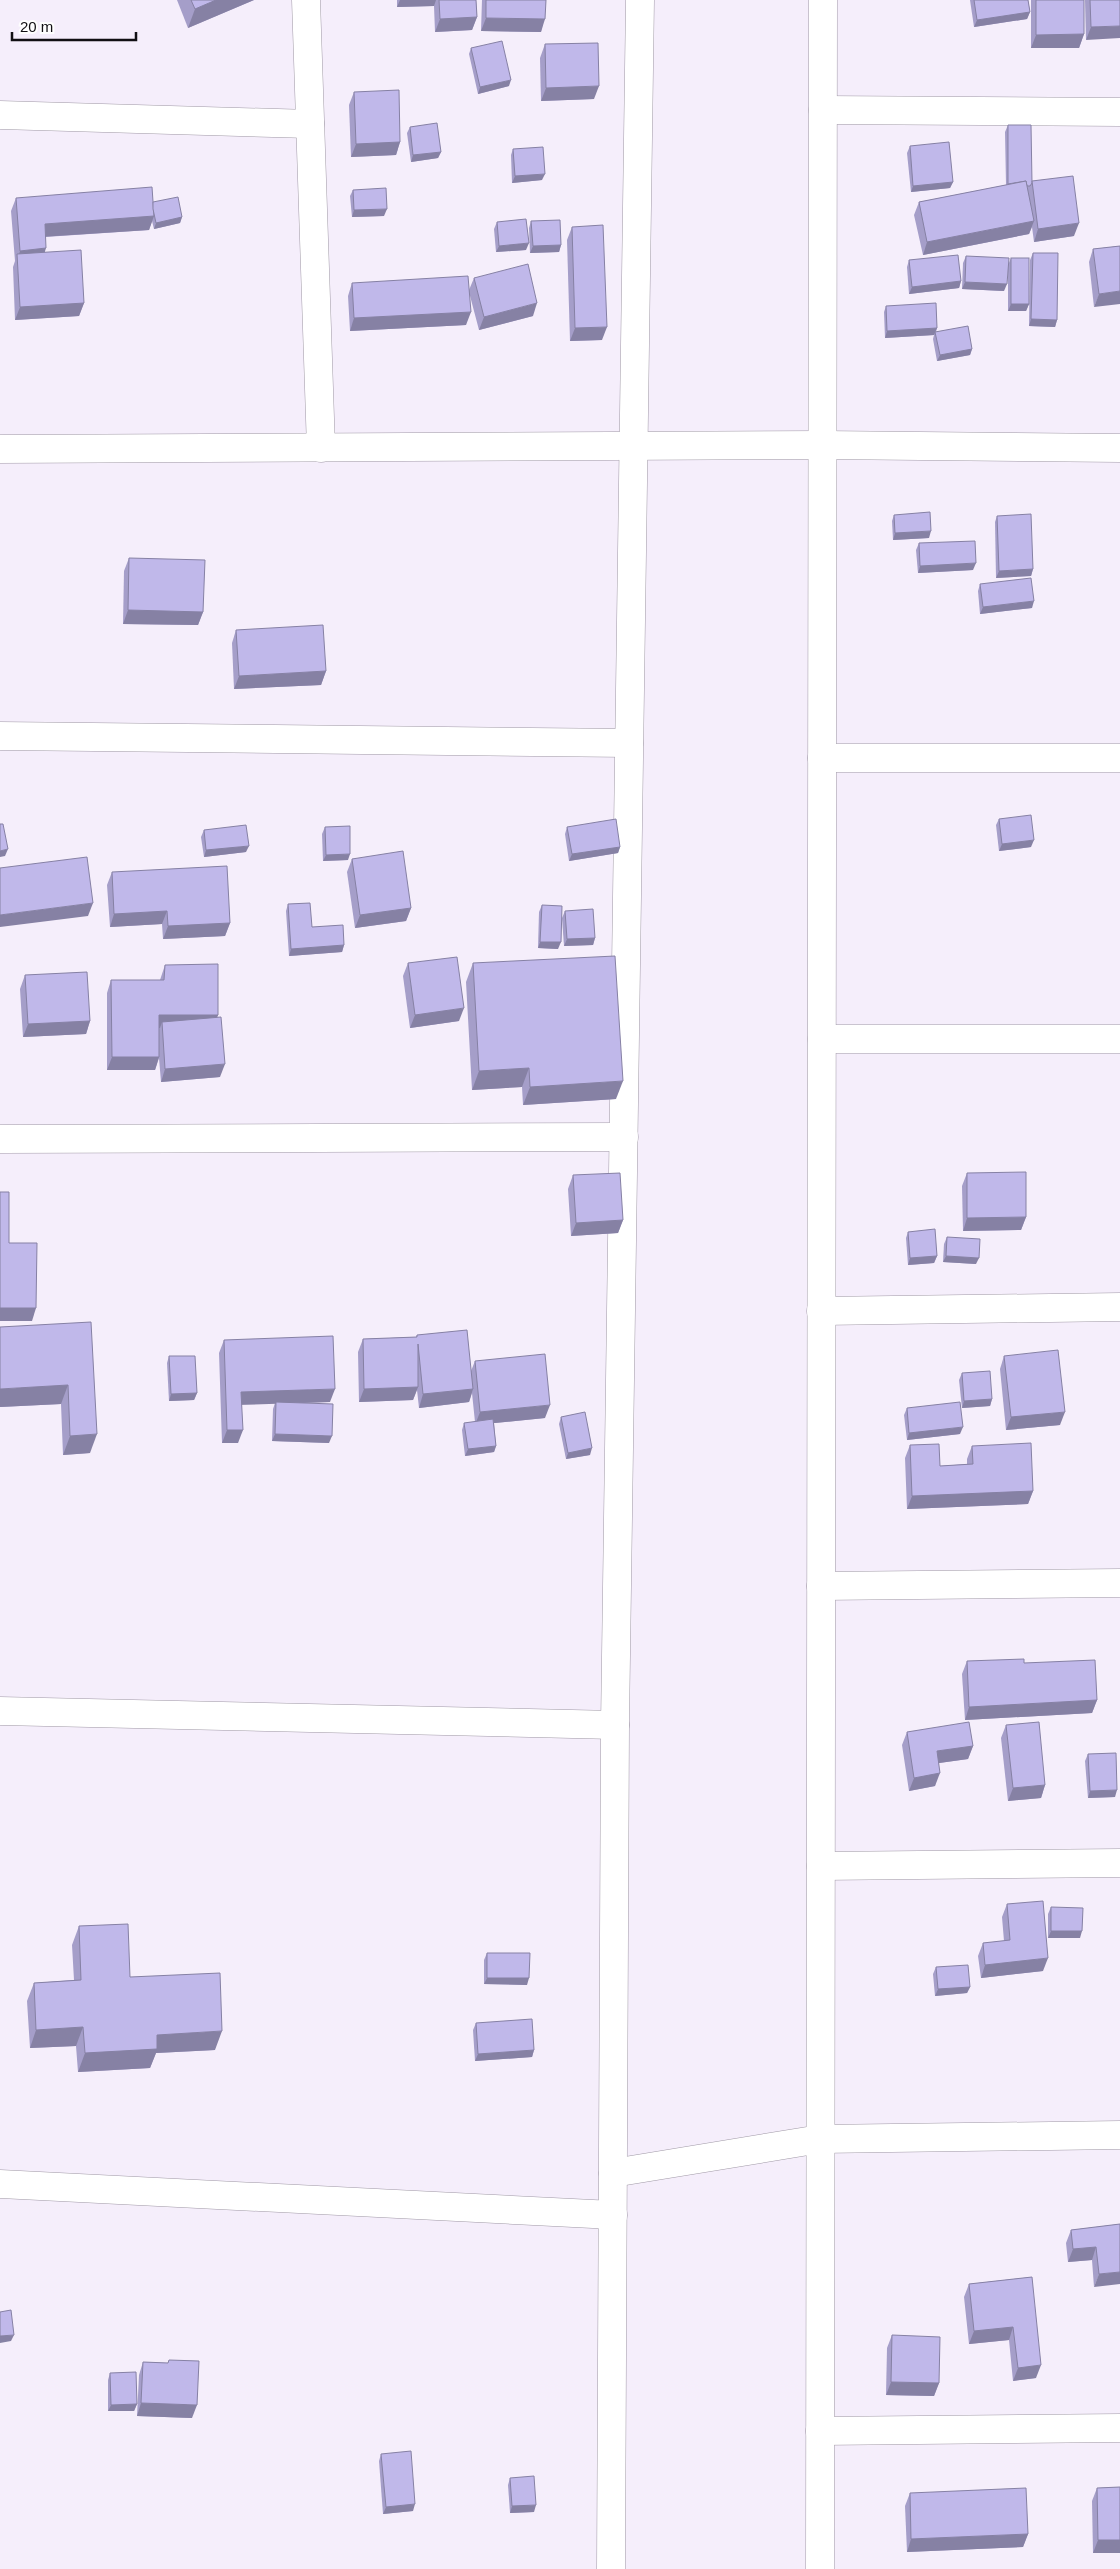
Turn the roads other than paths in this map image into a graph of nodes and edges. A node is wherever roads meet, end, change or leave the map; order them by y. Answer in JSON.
{"nodes":[{"id":1,"x":306,"y":0,"type":"edge"},
{"id":2,"x":640,"y":0,"type":"edge"},
{"id":3,"x":823,"y":0,"type":"edge"},
{"id":4,"x":824,"y":110,"type":"junction"},
{"id":5,"x":1120,"y":112,"type":"edge"},
{"id":6,"x":0,"y":115,"type":"edge"},
{"id":7,"x":310,"y":124,"type":"junction"},
{"id":8,"x":823,"y":445,"type":"junction"},
{"id":9,"x":634,"y":446,"type":"junction"},
{"id":10,"x":321,"y":448,"type":"junction"},
{"id":11,"x":1120,"y":448,"type":"edge"},
{"id":12,"x":0,"y":450,"type":"edge"},
{"id":13,"x":0,"y":736,"type":"edge"},
{"id":14,"x":630,"y":743,"type":"junction"},
{"id":15,"x":822,"y":758,"type":"junction"},
{"id":16,"x":1120,"y":758,"type":"edge"},
{"id":17,"x":822,"y":1039,"type":"junction"},
{"id":18,"x":1120,"y":1039,"type":"edge"},
{"id":19,"x":624,"y":1137,"type":"junction"},
{"id":20,"x":0,"y":1139,"type":"edge"},
{"id":21,"x":1120,"y":1307,"type":"edge"},
{"id":22,"x":821,"y":1310,"type":"junction"},
{"id":23,"x":1120,"y":1583,"type":"edge"},
{"id":24,"x":821,"y":1586,"type":"junction"},
{"id":25,"x":0,"y":1712,"type":"edge"},
{"id":26,"x":616,"y":1725,"type":"junction"},
{"id":27,"x":1120,"y":1863,"type":"edge"},
{"id":28,"x":821,"y":1866,"type":"junction"},
{"id":29,"x":1120,"y":2135,"type":"edge"},
{"id":30,"x":820,"y":2139,"type":"junction"},
{"id":31,"x":612,"y":2173,"type":"junction"},
{"id":32,"x":0,"y":2184,"type":"edge"},
{"id":33,"x":613,"y":2215,"type":"junction"},
{"id":34,"x":1120,"y":2428,"type":"edge"},
{"id":35,"x":820,"y":2431,"type":"junction"},
{"id":36,"x":611,"y":2569,"type":"edge"},
{"id":37,"x":820,"y":2569,"type":"edge"}],
"edges":[{"from":1,"to":7,"type":"street"},
{"from":2,"to":9,"type":"street"},
{"from":3,"to":4,"type":"street"},
{"from":4,"to":5,"type":"street"},
{"from":4,"to":8,"type":"street"},
{"from":6,"to":7,"type":"street"},
{"from":7,"to":10,"type":"street"},
{"from":8,"to":9,"type":"street"},
{"from":8,"to":11,"type":"street"},
{"from":8,"to":15,"type":"street"},
{"from":9,"to":10,"type":"street"},
{"from":9,"to":14,"type":"street"},
{"from":10,"to":12,"type":"street"},
{"from":13,"to":14,"type":"street"},
{"from":14,"to":19,"type":"street"},
{"from":15,"to":16,"type":"street"},
{"from":15,"to":17,"type":"street"},
{"from":17,"to":18,"type":"street"},
{"from":17,"to":22,"type":"street"},
{"from":19,"to":20,"type":"street"},
{"from":19,"to":26,"type":"street"},
{"from":21,"to":22,"type":"street"},
{"from":22,"to":24,"type":"street"},
{"from":23,"to":24,"type":"street"},
{"from":24,"to":28,"type":"street"},
{"from":25,"to":26,"type":"street"},
{"from":26,"to":31,"type":"street"},
{"from":27,"to":28,"type":"street"},
{"from":28,"to":30,"type":"street"},
{"from":29,"to":30,"type":"street"},
{"from":30,"to":31,"type":"street"},
{"from":30,"to":35,"type":"street"},
{"from":31,"to":33,"type":"street"},
{"from":32,"to":33,"type":"street"},
{"from":33,"to":36,"type":"street"},
{"from":34,"to":35,"type":"street"},
{"from":35,"to":37,"type":"street"}]}
